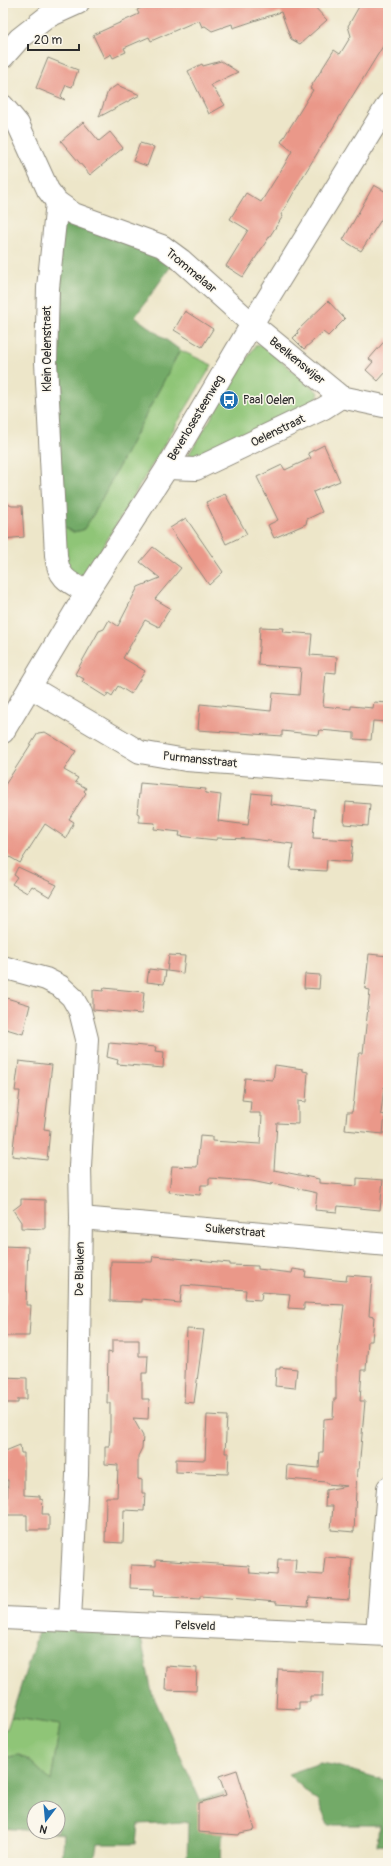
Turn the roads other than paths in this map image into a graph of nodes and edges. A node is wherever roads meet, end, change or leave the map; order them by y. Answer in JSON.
{"nodes":[{"id":1,"x":78,"y":3,"type":"edge"},
{"id":2,"x":3,"y":57,"type":"edge"},
{"id":3,"x":388,"y":104,"type":"edge"},
{"id":4,"x":3,"y":106,"type":"edge"},
{"id":5,"x":57,"y":202,"type":"junction"},
{"id":6,"x":252,"y":324,"type":"junction"},
{"id":7,"x":342,"y":397,"type":"junction"},
{"id":8,"x":388,"y":407,"type":"edge"},
{"id":9,"x":167,"y":468,"type":"junction"},
{"id":10,"x":87,"y":592,"type":"junction"},
{"id":11,"x":30,"y":687,"type":"junction"},
{"id":12,"x":3,"y":732,"type":"edge"},
{"id":13,"x":388,"y":775,"type":"edge"},
{"id":14,"x":3,"y":967,"type":"edge"},
{"id":15,"x":82,"y":1218,"type":"junction"},
{"id":16,"x":388,"y":1245,"type":"edge"},
{"id":17,"x":388,"y":1488,"type":"edge"},
{"id":18,"x":3,"y":1618,"type":"edge"},
{"id":19,"x":70,"y":1621,"type":"junction"},
{"id":20,"x":383,"y":1634,"type":"edge"}],
"edges":[{"from":1,"to":2,"type":"street"},
{"from":3,"to":6,"type":"street","name":"Beverlosesteenweg"},
{"from":4,"to":5,"type":"street"},
{"from":5,"to":6,"type":"street","name":"Trommelaar"},
{"from":5,"to":10,"type":"street","name":"Klein Oelenstraat"},
{"from":6,"to":7,"type":"street","name":"Beelkenswijer"},
{"from":6,"to":9,"type":"street","name":"Beverlosesteenweg"},
{"from":7,"to":8,"type":"street"},
{"from":7,"to":9,"type":"street","name":"Oelenstraat"},
{"from":9,"to":10,"type":"street","name":"Beverlosesteenweg"},
{"from":10,"to":11,"type":"street","name":"Beverlosesteenweg"},
{"from":11,"to":12,"type":"street","name":"Beverlosesteenweg"},
{"from":11,"to":13,"type":"street","name":"Purmansstraat"},
{"from":14,"to":15,"type":"street","name":"De Blauken"},
{"from":15,"to":16,"type":"street","name":"Suikerstraat"},
{"from":15,"to":19,"type":"street","name":"De Blauken"},
{"from":17,"to":20,"type":"street"},
{"from":18,"to":19,"type":"street","name":"Pelsveld"},
{"from":19,"to":20,"type":"street","name":"Pelsveld"}]}
